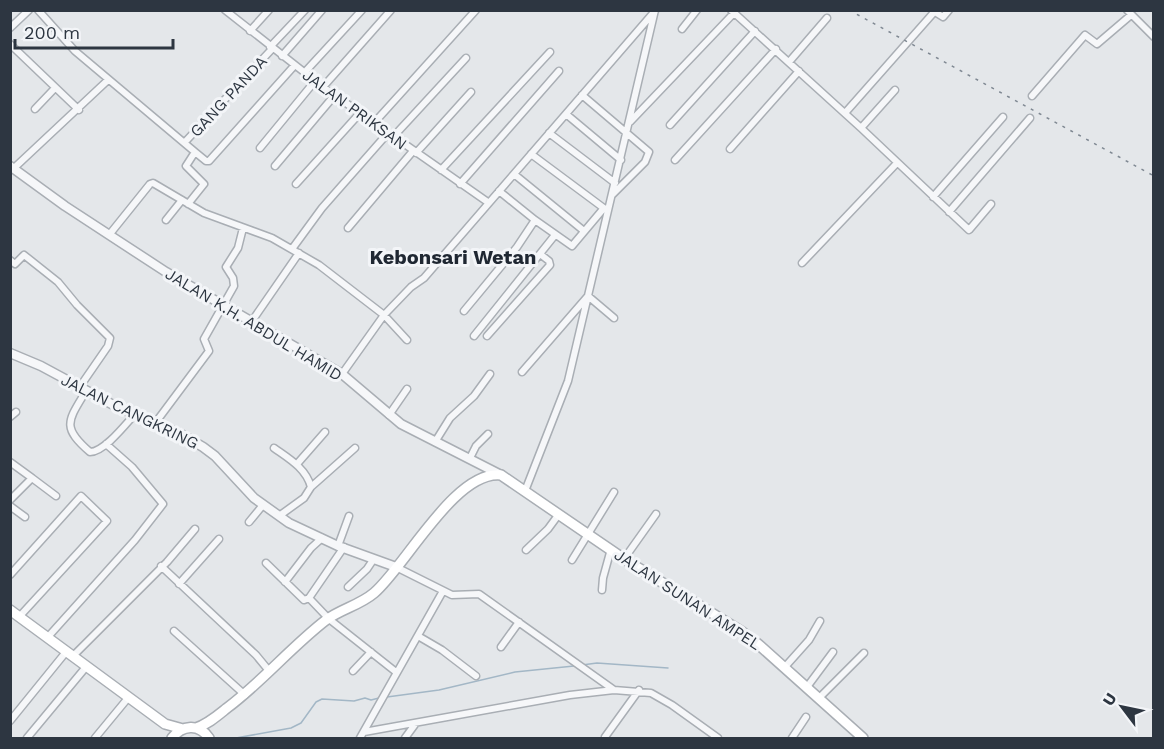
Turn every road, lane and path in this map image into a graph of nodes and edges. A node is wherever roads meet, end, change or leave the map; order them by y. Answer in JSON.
{"nodes":[{"id":1,"x":29,"y":10,"type":"edge"},
{"id":2,"x":38,"y":10,"type":"edge"},
{"id":3,"x":269,"y":10,"type":"edge"},
{"id":4,"x":305,"y":10,"type":"edge"},
{"id":5,"x":322,"y":10,"type":"edge"},
{"id":6,"x":362,"y":10,"type":"edge"},
{"id":7,"x":392,"y":10,"type":"edge"},
{"id":8,"x":476,"y":10,"type":"edge"},
{"id":9,"x":655,"y":10,"type":"edge"},
{"id":10,"x":697,"y":10,"type":"edge"},
{"id":11,"x":949,"y":10,"type":"edge"},
{"id":12,"x":936,"y":11,"type":"edge"},
{"id":13,"x":230,"y":12,"type":"edge"},
{"id":14,"x":733,"y":12,"type":"edge"},
{"id":15,"x":1129,"y":13,"type":"edge"},
{"id":16,"x":827,"y":18,"type":"dead end"},
{"id":17,"x":10,"y":27,"type":"edge"},
{"id":18,"x":682,"y":29,"type":"dead end"},
{"id":19,"x":250,"y":31,"type":"junction"},
{"id":20,"x":755,"y":31,"type":"junction"},
{"id":21,"x":1154,"y":36,"type":"edge"},
{"id":22,"x":10,"y":44,"type":"edge"},
{"id":23,"x":271,"y":48,"type":"junction"},
{"id":24,"x":776,"y":49,"type":"junction"},
{"id":25,"x":550,"y":52,"type":"dead end"},
{"id":26,"x":282,"y":56,"type":"junction"},
{"id":27,"x":466,"y":58,"type":"dead end"},
{"id":28,"x":789,"y":62,"type":"junction"},
{"id":29,"x":294,"y":66,"type":"junction"},
{"id":30,"x":559,"y":71,"type":"dead end"},
{"id":31,"x":799,"y":71,"type":"junction"},
{"id":32,"x":304,"y":73,"type":"junction"},
{"id":33,"x":108,"y":80,"type":"junction"},
{"id":34,"x":315,"y":81,"type":"junction"},
{"id":35,"x":322,"y":87,"type":"junction"},
{"id":36,"x":55,"y":88,"type":"junction"},
{"id":37,"x":895,"y":90,"type":"dead end"},
{"id":38,"x":471,"y":92,"type":"dead end"},
{"id":39,"x":582,"y":95,"type":"junction"},
{"id":40,"x":334,"y":96,"type":"junction"},
{"id":41,"x":1032,"y":96,"type":"dead end"},
{"id":42,"x":35,"y":109,"type":"dead end"},
{"id":43,"x":79,"y":110,"type":"junction"},
{"id":44,"x":360,"y":113,"type":"junction"},
{"id":45,"x":845,"y":113,"type":"junction"},
{"id":46,"x":566,"y":114,"type":"junction"},
{"id":47,"x":1003,"y":117,"type":"dead end"},
{"id":48,"x":1029,"y":117,"type":"dead end"},
{"id":49,"x":374,"y":123,"type":"junction"},
{"id":50,"x":630,"y":123,"type":"junction"},
{"id":51,"x":670,"y":125,"type":"dead end"},
{"id":52,"x":861,"y":128,"type":"junction"},
{"id":53,"x":549,"y":133,"type":"junction"},
{"id":54,"x":628,"y":134,"type":"junction"},
{"id":55,"x":390,"y":135,"type":"junction"},
{"id":56,"x":185,"y":142,"type":"junction"},
{"id":57,"x":260,"y":148,"type":"dead end"},
{"id":58,"x":730,"y":149,"type":"dead end"},
{"id":59,"x":195,"y":152,"type":"junction"},
{"id":60,"x":415,"y":152,"type":"junction"},
{"id":61,"x":531,"y":154,"type":"junction"},
{"id":62,"x":621,"y":160,"type":"junction"},
{"id":63,"x":675,"y":160,"type":"dead end"},
{"id":64,"x":897,"y":163,"type":"junction"},
{"id":65,"x":275,"y":166,"type":"dead end"},
{"id":66,"x":12,"y":167,"type":"edge"},
{"id":67,"x":441,"y":170,"type":"junction"},
{"id":68,"x":514,"y":174,"type":"junction"},
{"id":69,"x":296,"y":183,"type":"dead end"},
{"id":70,"x":615,"y":183,"type":"junction"},
{"id":71,"x":460,"y":184,"type":"junction"},
{"id":72,"x":499,"y":191,"type":"junction"},
{"id":73,"x":612,"y":195,"type":"junction"},
{"id":74,"x":933,"y":197,"type":"junction"},
{"id":75,"x":185,"y":202,"type":"junction"},
{"id":76,"x":489,"y":203,"type":"junction"},
{"id":77,"x":991,"y":204,"type":"dead end"},
{"id":78,"x":606,"y":210,"type":"junction"},
{"id":79,"x":949,"y":212,"type":"junction"},
{"id":80,"x":166,"y":219,"type":"dead end"},
{"id":81,"x":535,"y":220,"type":"junction"},
{"id":82,"x":243,"y":228,"type":"junction"},
{"id":83,"x":348,"y":228,"type":"dead end"},
{"id":84,"x":584,"y":231,"type":"junction"},
{"id":85,"x":109,"y":235,"type":"junction"},
{"id":86,"x":555,"y":235,"type":"junction"},
{"id":87,"x":292,"y":249,"type":"junction"},
{"id":88,"x":299,"y":253,"type":"junction"},
{"id":89,"x":540,"y":254,"type":"junction"},
{"id":90,"x":10,"y":260,"type":"edge"},
{"id":91,"x":802,"y":263,"type":"dead end"},
{"id":92,"x":588,"y":296,"type":"junction"},
{"id":93,"x":222,"y":305,"type":"junction"},
{"id":94,"x":465,"y":311,"type":"dead end"},
{"id":95,"x":384,"y":315,"type":"junction"},
{"id":96,"x":614,"y":318,"type":"dead end"},
{"id":97,"x":252,"y":321,"type":"junction"},
{"id":98,"x":474,"y":336,"type":"dead end"},
{"id":99,"x":488,"y":336,"type":"dead end"},
{"id":100,"x":407,"y":340,"type":"dead end"},
{"id":101,"x":10,"y":353,"type":"edge"},
{"id":102,"x":522,"y":372,"type":"dead end"},
{"id":103,"x":342,"y":374,"type":"junction"},
{"id":104,"x":490,"y":374,"type":"dead end"},
{"id":105,"x":82,"y":389,"type":"junction"},
{"id":106,"x":407,"y":389,"type":"dead end"},
{"id":107,"x":135,"y":414,"type":"junction"},
{"id":108,"x":389,"y":415,"type":"junction"},
{"id":109,"x":156,"y":422,"type":"junction"},
{"id":110,"x":324,"y":432,"type":"dead end"},
{"id":111,"x":488,"y":434,"type":"dead end"},
{"id":112,"x":435,"y":442,"type":"junction"},
{"id":113,"x":106,"y":444,"type":"junction"},
{"id":114,"x":274,"y":448,"type":"dead end"},
{"id":115,"x":355,"y":448,"type":"dead end"},
{"id":116,"x":470,"y":458,"type":"junction"},
{"id":117,"x":10,"y":462,"type":"edge"},
{"id":118,"x":481,"y":463,"type":"junction"},
{"id":119,"x":297,"y":464,"type":"junction"},
{"id":120,"x":501,"y":475,"type":"junction"},
{"id":121,"x":32,"y":478,"type":"junction"},
{"id":122,"x":480,"y":479,"type":"junction"},
{"id":123,"x":311,"y":487,"type":"junction"},
{"id":124,"x":525,"y":491,"type":"junction"},
{"id":125,"x":614,"y":492,"type":"dead end"},
{"id":126,"x":56,"y":496,"type":"dead end"},
{"id":127,"x":10,"y":500,"type":"edge"},
{"id":128,"x":263,"y":505,"type":"junction"},
{"id":129,"x":10,"y":506,"type":"edge"},
{"id":130,"x":559,"y":514,"type":"junction"},
{"id":131,"x":656,"y":514,"type":"dead end"},
{"id":132,"x":279,"y":516,"type":"junction"},
{"id":133,"x":349,"y":516,"type":"dead end"},
{"id":134,"x":25,"y":517,"type":"dead end"},
{"id":135,"x":249,"y":522,"type":"dead end"},
{"id":136,"x":195,"y":530,"type":"dead end"},
{"id":137,"x":588,"y":534,"type":"junction"},
{"id":138,"x":321,"y":538,"type":"junction"},
{"id":139,"x":219,"y":539,"type":"dead end"},
{"id":140,"x":341,"y":546,"type":"junction"},
{"id":141,"x":611,"y":549,"type":"junction"},
{"id":142,"x":526,"y":550,"type":"dead end"},
{"id":143,"x":624,"y":558,"type":"junction"},
{"id":144,"x":373,"y":560,"type":"junction"},
{"id":145,"x":572,"y":560,"type":"dead end"},
{"id":146,"x":266,"y":563,"type":"dead end"},
{"id":147,"x":161,"y":566,"type":"junction"},
{"id":148,"x":396,"y":567,"type":"junction"},
{"id":149,"x":10,"y":575,"type":"edge"},
{"id":150,"x":285,"y":582,"type":"junction"},
{"id":151,"x":179,"y":584,"type":"junction"},
{"id":152,"x":348,"y":587,"type":"dead end"},
{"id":153,"x":602,"y":590,"type":"dead end"},
{"id":154,"x":443,"y":591,"type":"junction"},
{"id":155,"x":309,"y":598,"type":"junction"},
{"id":156,"x":10,"y":610,"type":"edge"},
{"id":157,"x":20,"y":617,"type":"junction"},
{"id":158,"x":328,"y":619,"type":"junction"},
{"id":159,"x":820,"y":621,"type":"dead end"},
{"id":160,"x":519,"y":622,"type":"junction"},
{"id":161,"x":174,"y":631,"type":"dead end"},
{"id":162,"x":418,"y":636,"type":"junction"},
{"id":163,"x":47,"y":638,"type":"junction"},
{"id":164,"x":501,"y":647,"type":"dead end"},
{"id":165,"x":371,"y":652,"type":"junction"},
{"id":166,"x":832,"y":652,"type":"dead end"},
{"id":167,"x":864,"y":653,"type":"dead end"},
{"id":168,"x":69,"y":655,"type":"junction"},
{"id":169,"x":86,"y":668,"type":"junction"},
{"id":170,"x":784,"y":668,"type":"junction"},
{"id":171,"x":353,"y":671,"type":"dead end"},
{"id":172,"x":270,"y":672,"type":"junction"},
{"id":173,"x":396,"y":672,"type":"junction"},
{"id":174,"x":476,"y":676,"type":"dead end"},
{"id":175,"x":807,"y":687,"type":"junction"},
{"id":176,"x":614,"y":690,"type":"junction"},
{"id":177,"x":639,"y":690,"type":"junction"},
{"id":178,"x":245,"y":695,"type":"junction"},
{"id":179,"x":128,"y":698,"type":"junction"},
{"id":180,"x":819,"y":698,"type":"junction"},
{"id":181,"x":806,"y":717,"type":"dead end"},
{"id":182,"x":212,"y":720,"type":"junction"},
{"id":183,"x":10,"y":721,"type":"edge"},
{"id":184,"x":416,"y":723,"type":"junction"},
{"id":185,"x":165,"y":724,"type":"junction"},
{"id":186,"x":196,"y":728,"type":"junction"},
{"id":187,"x":183,"y":729,"type":"junction"},
{"id":188,"x":708,"y":731,"type":"junction"},
{"id":189,"x":364,"y":732,"type":"junction"},
{"id":190,"x":208,"y":736,"type":"edge"},
{"id":191,"x":605,"y":737,"type":"edge"},
{"id":192,"x":27,"y":738,"type":"edge"},
{"id":193,"x":95,"y":738,"type":"edge"},
{"id":194,"x":173,"y":738,"type":"edge"},
{"id":195,"x":360,"y":738,"type":"edge"},
{"id":196,"x":405,"y":738,"type":"edge"},
{"id":197,"x":704,"y":738,"type":"edge"},
{"id":198,"x":718,"y":738,"type":"edge"},
{"id":199,"x":792,"y":738,"type":"edge"},
{"id":200,"x":862,"y":738,"type":"edge"}],
"edges":[{"from":1,"to":17,"type":"street"},
{"from":2,"to":33,"type":"street"},
{"from":3,"to":19,"type":"street"},
{"from":4,"to":23,"type":"street","name":"GANG PANDA"},
{"from":5,"to":26,"type":"street"},
{"from":6,"to":32,"type":"street"},
{"from":7,"to":35,"type":"street"},
{"from":8,"to":49,"type":"street"},
{"from":9,"to":39,"type":"street"},
{"from":9,"to":50,"type":"street"},
{"from":10,"to":18,"type":"street"},
{"from":11,"to":12,"type":"street"},
{"from":12,"to":45,"type":"street"},
{"from":13,"to":19,"type":"street","name":"JALAN PRIKSAN"},
{"from":14,"to":20,"type":"street"},
{"from":14,"to":50,"type":"street"},
{"from":15,"to":21,"type":"street"},
{"from":15,"to":41,"type":"street"},
{"from":16,"to":28,"type":"street"},
{"from":19,"to":23,"type":"street","name":"JALAN PRIKSAN"},
{"from":20,"to":24,"type":"street"},
{"from":20,"to":51,"type":"street"},
{"from":22,"to":36,"type":"street"},
{"from":23,"to":26,"type":"street","name":"JALAN PRIKSAN"},
{"from":23,"to":56,"type":"street","name":"GANG PANDA"},
{"from":24,"to":28,"type":"street"},
{"from":24,"to":63,"type":"street"},
{"from":25,"to":67,"type":"street"},
{"from":26,"to":29,"type":"street","name":"JALAN PRIKSAN"},
{"from":27,"to":55,"type":"street"},
{"from":28,"to":31,"type":"street"},
{"from":29,"to":32,"type":"street","name":"JALAN PRIKSAN"},
{"from":29,"to":59,"type":"street"},
{"from":30,"to":71,"type":"street"},
{"from":31,"to":45,"type":"street"},
{"from":31,"to":58,"type":"street"},
{"from":32,"to":34,"type":"street","name":"JALAN PRIKSAN"},
{"from":33,"to":43,"type":"street"},
{"from":33,"to":56,"type":"street"},
{"from":34,"to":35,"type":"street","name":"JALAN PRIKSAN"},
{"from":34,"to":57,"type":"street"},
{"from":35,"to":40,"type":"street","name":"JALAN PRIKSAN"},
{"from":36,"to":42,"type":"street"},
{"from":36,"to":43,"type":"street"},
{"from":37,"to":52,"type":"street"},
{"from":38,"to":60,"type":"street"},
{"from":39,"to":46,"type":"street"},
{"from":39,"to":54,"type":"street"},
{"from":40,"to":44,"type":"street","name":"JALAN PRIKSAN"},
{"from":40,"to":65,"type":"street"},
{"from":43,"to":66,"type":"street"},
{"from":44,"to":49,"type":"street","name":"JALAN PRIKSAN"},
{"from":44,"to":69,"type":"street"},
{"from":45,"to":52,"type":"street"},
{"from":46,"to":53,"type":"street"},
{"from":46,"to":62,"type":"street"},
{"from":47,"to":74,"type":"street"},
{"from":48,"to":79,"type":"street"},
{"from":49,"to":55,"type":"street","name":"JALAN PRIKSAN"},
{"from":50,"to":54,"type":"street"},
{"from":52,"to":64,"type":"street"},
{"from":53,"to":61,"type":"street"},
{"from":53,"to":70,"type":"street"},
{"from":54,"to":62,"type":"street"},
{"from":54,"to":73,"type":"street"},
{"from":55,"to":60,"type":"street","name":"JALAN PRIKSAN"},
{"from":55,"to":87,"type":"street"},
{"from":56,"to":59,"type":"street"},
{"from":59,"to":75,"type":"street"},
{"from":60,"to":67,"type":"street","name":"JALAN PRIKSAN"},
{"from":60,"to":83,"type":"street"},
{"from":61,"to":68,"type":"street"},
{"from":61,"to":78,"type":"street"},
{"from":62,"to":70,"type":"street"},
{"from":64,"to":74,"type":"street"},
{"from":64,"to":91,"type":"street"},
{"from":66,"to":85,"type":"street","name":"JALAN K.H. ABDUL HAMID"},
{"from":67,"to":71,"type":"street","name":"JALAN PRIKSAN"},
{"from":68,"to":72,"type":"street"},
{"from":68,"to":84,"type":"street"},
{"from":70,"to":73,"type":"street"},
{"from":71,"to":76,"type":"street","name":"JALAN PRIKSAN"},
{"from":72,"to":76,"type":"street"},
{"from":72,"to":81,"type":"street"},
{"from":73,"to":78,"type":"street"},
{"from":74,"to":79,"type":"street"},
{"from":75,"to":80,"type":"street"},
{"from":75,"to":82,"type":"street"},
{"from":75,"to":85,"type":"street"},
{"from":76,"to":95,"type":"street"},
{"from":77,"to":79,"type":"street"},
{"from":78,"to":84,"type":"street"},
{"from":78,"to":92,"type":"street"},
{"from":81,"to":86,"type":"street"},
{"from":81,"to":94,"type":"street"},
{"from":82,"to":87,"type":"street"},
{"from":82,"to":93,"type":"street"},
{"from":84,"to":86,"type":"street"},
{"from":85,"to":93,"type":"street","name":"JALAN K.H. ABDUL HAMID"},
{"from":86,"to":89,"type":"street"},
{"from":87,"to":88,"type":"street"},
{"from":88,"to":95,"type":"street"},
{"from":88,"to":97,"type":"street"},
{"from":89,"to":98,"type":"street"},
{"from":89,"to":99,"type":"street"},
{"from":90,"to":105,"type":"street"},
{"from":92,"to":96,"type":"street"},
{"from":92,"to":102,"type":"street"},
{"from":92,"to":124,"type":"street"},
{"from":93,"to":97,"type":"street","name":"JALAN K.H. ABDUL HAMID"},
{"from":93,"to":109,"type":"street"},
{"from":95,"to":100,"type":"street"},
{"from":95,"to":103,"type":"street"},
{"from":97,"to":103,"type":"street","name":"JALAN K.H. ABDUL HAMID"},
{"from":101,"to":105,"type":"street","name":"JALAN CANGKRING"},
{"from":103,"to":108,"type":"street","name":"JALAN K.H. ABDUL HAMID"},
{"from":104,"to":112,"type":"street"},
{"from":105,"to":107,"type":"street","name":"JALAN CANGKRING"},
{"from":105,"to":113,"type":"street"},
{"from":106,"to":108,"type":"street"},
{"from":107,"to":109,"type":"street","name":"JALAN CANGKRING"},
{"from":107,"to":113,"type":"street"},
{"from":108,"to":112,"type":"street","name":"JALAN K.H. ABDUL HAMID"},
{"from":109,"to":128,"type":"street","name":"JALAN CANGKRING"},
{"from":110,"to":119,"type":"street"},
{"from":111,"to":116,"type":"street"},
{"from":112,"to":116,"type":"street","name":"JALAN K.H. ABDUL HAMID"},
{"from":113,"to":163,"type":"street"},
{"from":114,"to":119,"type":"street"},
{"from":115,"to":123,"type":"street"},
{"from":116,"to":118,"type":"street","name":"JALAN K.H. ABDUL HAMID"},
{"from":117,"to":121,"type":"street"},
{"from":118,"to":120,"type":"street","name":"JALAN K.H. ABDUL HAMID"},
{"from":118,"to":122,"type":"street"},
{"from":119,"to":123,"type":"street"},
{"from":120,"to":122,"type":"main road"},
{"from":120,"to":124,"type":"main road","name":"JALAN SUNAN AMPEL"},
{"from":121,"to":126,"type":"street"},
{"from":121,"to":127,"type":"street"},
{"from":122,"to":148,"type":"main road"},
{"from":123,"to":132,"type":"street"},
{"from":124,"to":130,"type":"main road","name":"JALAN SUNAN AMPEL"},
{"from":125,"to":137,"type":"street"},
{"from":128,"to":132,"type":"street","name":"JALAN CANGKRING"},
{"from":128,"to":135,"type":"street"},
{"from":129,"to":134,"type":"street"},
{"from":130,"to":137,"type":"main road","name":"JALAN SUNAN AMPEL"},
{"from":130,"to":142,"type":"street"},
{"from":131,"to":143,"type":"street"},
{"from":132,"to":138,"type":"street","name":"JALAN CANGKRING"},
{"from":133,"to":140,"type":"street"},
{"from":136,"to":147,"type":"street"},
{"from":137,"to":141,"type":"main road","name":"JALAN SUNAN AMPEL"},
{"from":137,"to":145,"type":"street"},
{"from":138,"to":140,"type":"street","name":"JALAN CANGKRING"},
{"from":138,"to":150,"type":"street"},
{"from":139,"to":151,"type":"street"},
{"from":140,"to":144,"type":"street","name":"JALAN CANGKRING"},
{"from":140,"to":155,"type":"street"},
{"from":141,"to":143,"type":"main road","name":"JALAN SUNAN AMPEL"},
{"from":141,"to":153,"type":"street"},
{"from":143,"to":170,"type":"main road","name":"JALAN SUNAN AMPEL"},
{"from":144,"to":148,"type":"street","name":"JALAN CANGKRING"},
{"from":144,"to":152,"type":"street"},
{"from":146,"to":150,"type":"street"},
{"from":147,"to":151,"type":"street"},
{"from":147,"to":168,"type":"street"},
{"from":148,"to":154,"type":"street"},
{"from":148,"to":158,"type":"main road"},
{"from":149,"to":157,"type":"street"},
{"from":150,"to":155,"type":"street"},
{"from":151,"to":172,"type":"street"},
{"from":154,"to":160,"type":"street"},
{"from":154,"to":162,"type":"street"},
{"from":155,"to":158,"type":"street"},
{"from":156,"to":157,"type":"main road"},
{"from":157,"to":163,"type":"main road"},
{"from":158,"to":165,"type":"street"},
{"from":158,"to":172,"type":"main road"},
{"from":159,"to":170,"type":"street"},
{"from":160,"to":164,"type":"street"},
{"from":160,"to":176,"type":"street"},
{"from":161,"to":178,"type":"street"},
{"from":162,"to":173,"type":"street"},
{"from":162,"to":174,"type":"street"},
{"from":163,"to":168,"type":"main road"},
{"from":165,"to":171,"type":"street"},
{"from":165,"to":173,"type":"street"},
{"from":166,"to":175,"type":"street"},
{"from":167,"to":180,"type":"street"},
{"from":168,"to":169,"type":"main road"},
{"from":168,"to":183,"type":"street"},
{"from":169,"to":179,"type":"main road"},
{"from":169,"to":192,"type":"street"},
{"from":170,"to":175,"type":"main road","name":"JALAN SUNAN AMPEL"},
{"from":172,"to":178,"type":"main road"},
{"from":173,"to":189,"type":"street"},
{"from":175,"to":180,"type":"main road","name":"JALAN SUNAN AMPEL"},
{"from":176,"to":177,"type":"street"},
{"from":176,"to":184,"type":"street"},
{"from":177,"to":188,"type":"street"},
{"from":177,"to":191,"type":"street"},
{"from":178,"to":182,"type":"main road"},
{"from":179,"to":185,"type":"main road"},
{"from":179,"to":193,"type":"street"},
{"from":180,"to":200,"type":"main road","name":"JALAN SUNAN AMPEL"},
{"from":181,"to":199,"type":"street"},
{"from":182,"to":186,"type":"main road"},
{"from":182,"to":190,"type":"main road"},
{"from":184,"to":189,"type":"street"},
{"from":184,"to":196,"type":"street"},
{"from":185,"to":187,"type":"main road"},
{"from":185,"to":194,"type":"main road"},
{"from":186,"to":187,"type":"main road"},
{"from":186,"to":190,"type":"main road"},
{"from":187,"to":194,"type":"main road"},
{"from":188,"to":197,"type":"street"},
{"from":188,"to":198,"type":"street"},
{"from":189,"to":195,"type":"street"}]}
